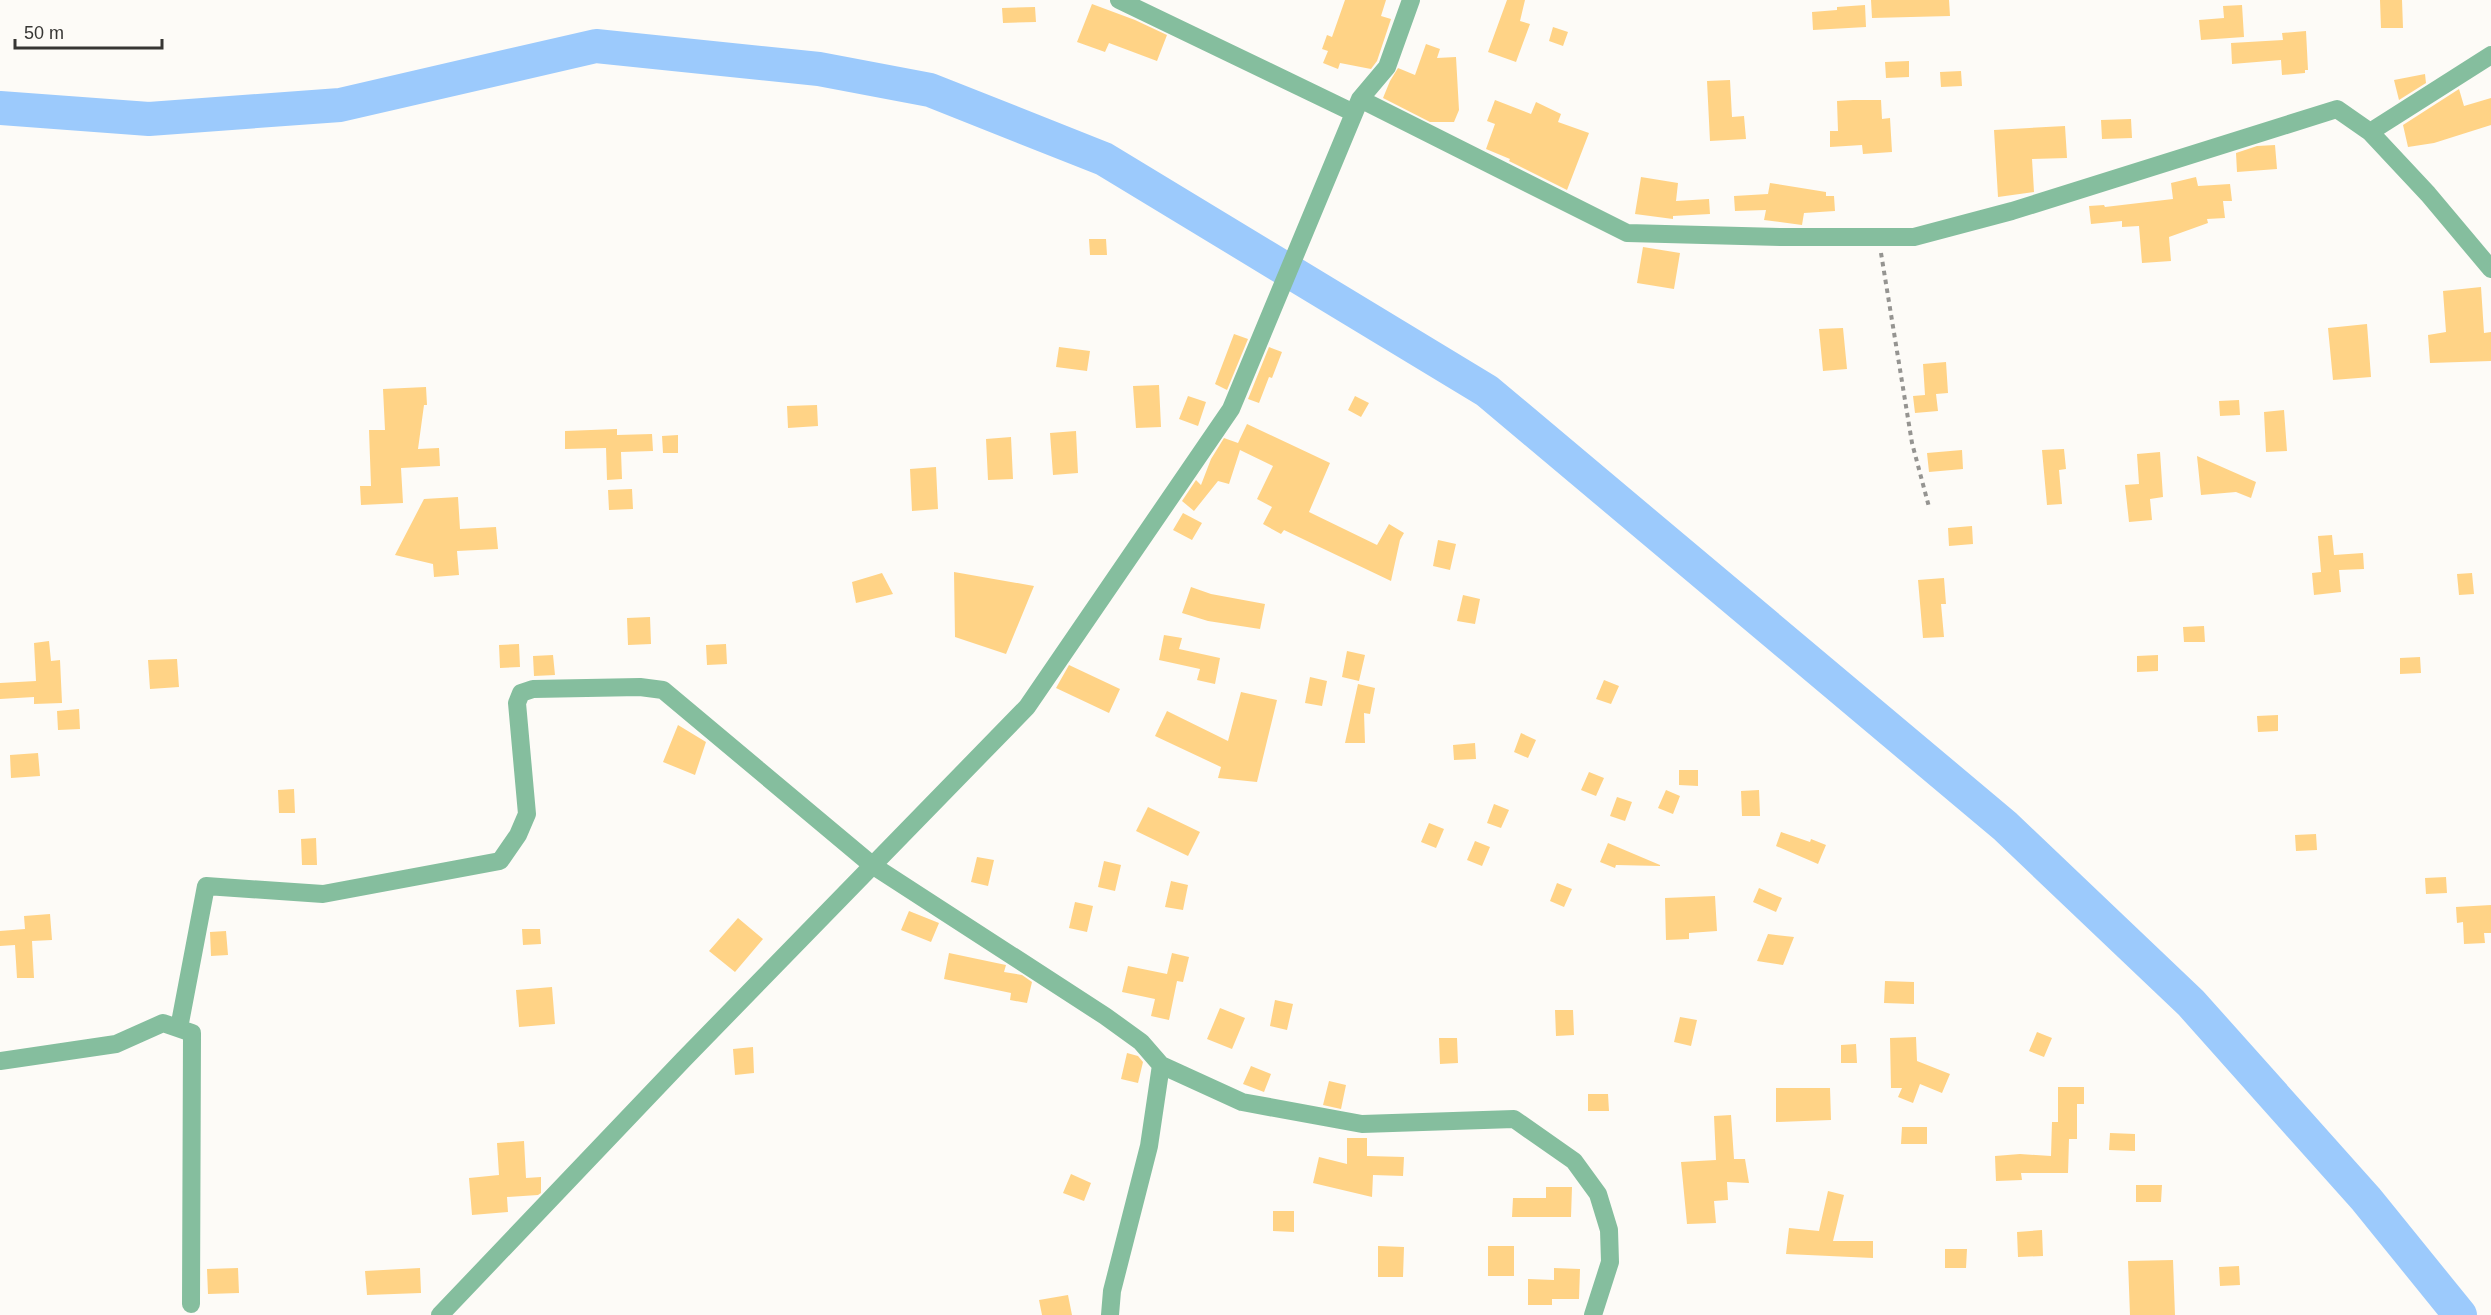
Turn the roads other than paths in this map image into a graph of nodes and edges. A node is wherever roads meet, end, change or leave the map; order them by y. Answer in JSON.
{"nodes":[{"id":1,"x":1119,"y":0,"type":"edge"},
{"id":2,"x":1411,"y":0,"type":"edge"},
{"id":3,"x":2491,"y":55,"type":"edge"},
{"id":4,"x":1357,"y":106,"type":"junction"},
{"id":5,"x":2370,"y":132,"type":"junction"},
{"id":6,"x":2491,"y":269,"type":"edge"},
{"id":7,"x":872,"y":865,"type":"junction"},
{"id":8,"x":179,"y":1028,"type":"junction"},
{"id":9,"x":0,"y":1061,"type":"edge"},
{"id":10,"x":1161,"y":1065,"type":"junction"},
{"id":11,"x":191,"y":1304,"type":"dead end"},
{"id":12,"x":440,"y":1315,"type":"edge"},
{"id":13,"x":1110,"y":1315,"type":"edge"},
{"id":14,"x":1593,"y":1315,"type":"edge"}],
"edges":[{"from":1,"to":4,"type":"street"},
{"from":2,"to":4,"type":"street"},
{"from":3,"to":5,"type":"street"},
{"from":4,"to":5,"type":"street"},
{"from":4,"to":7,"type":"street"},
{"from":5,"to":6,"type":"street"},
{"from":7,"to":8,"type":"street"},
{"from":7,"to":10,"type":"street"},
{"from":7,"to":12,"type":"street"},
{"from":8,"to":9,"type":"street"},
{"from":8,"to":11,"type":"street"},
{"from":10,"to":13,"type":"street"},
{"from":10,"to":14,"type":"street"}]}
